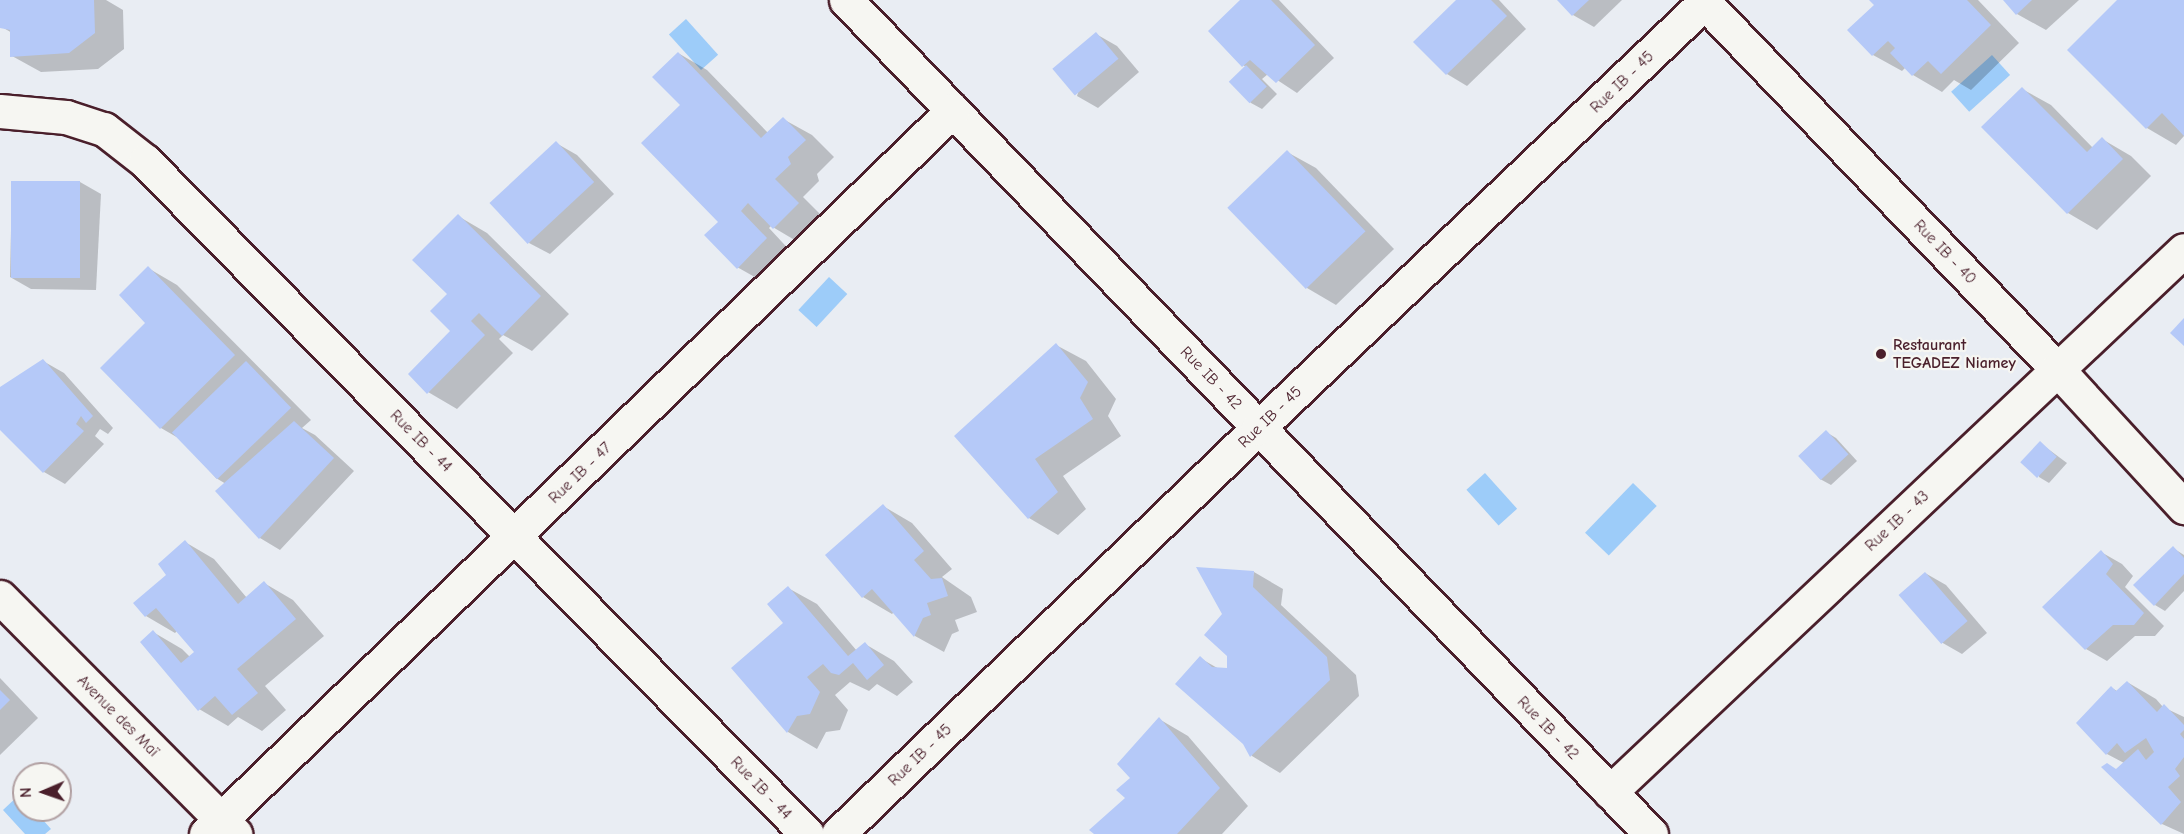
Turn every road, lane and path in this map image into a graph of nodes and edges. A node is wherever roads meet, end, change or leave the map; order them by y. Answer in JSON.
{"nodes":[{"id":1,"x":846,"y":0,"type":"edge"},
{"id":2,"x":1705,"y":1,"type":"edge"},
{"id":3,"x":953,"y":110,"type":"junction"},
{"id":4,"x":0,"y":111,"type":"edge"},
{"id":5,"x":2184,"y":250,"type":"edge"},
{"id":6,"x":2057,"y":369,"type":"junction"},
{"id":7,"x":1258,"y":428,"type":"junction"},
{"id":8,"x":2184,"y":507,"type":"edge"},
{"id":9,"x":515,"y":536,"type":"junction"},
{"id":10,"x":0,"y":597,"type":"edge"},
{"id":11,"x":1610,"y":792,"type":"junction"},
{"id":12,"x":221,"y":829,"type":"edge"},
{"id":13,"x":807,"y":834,"type":"edge"},
{"id":14,"x":838,"y":834,"type":"edge"},
{"id":15,"x":1651,"y":834,"type":"edge"}],
"edges":[{"from":1,"to":3,"type":"street","name":"Rue IB - 42"},
{"from":2,"to":6,"type":"street","name":"Rue IB - 40"},
{"from":2,"to":7,"type":"street","name":"Rue IB - 45"},
{"from":3,"to":7,"type":"street","name":"Rue IB - 42"},
{"from":3,"to":9,"type":"street","name":"Rue IB - 47"},
{"from":4,"to":9,"type":"street","name":"Rue IB - 44"},
{"from":5,"to":6,"type":"street","name":"Rue IB - 43"},
{"from":6,"to":8,"type":"street","name":"Rue IB - 40"},
{"from":6,"to":11,"type":"street","name":"Rue IB - 43"},
{"from":7,"to":11,"type":"street","name":"Rue IB - 42"},
{"from":7,"to":14,"type":"street","name":"Rue IB - 45"},
{"from":9,"to":12,"type":"street","name":"Rue IB - 47"},
{"from":9,"to":13,"type":"street","name":"Rue IB - 44"},
{"from":10,"to":12,"type":"street","name":"Avenue des Maï"},
{"from":11,"to":15,"type":"street","name":"Rue IB - 42"}]}
